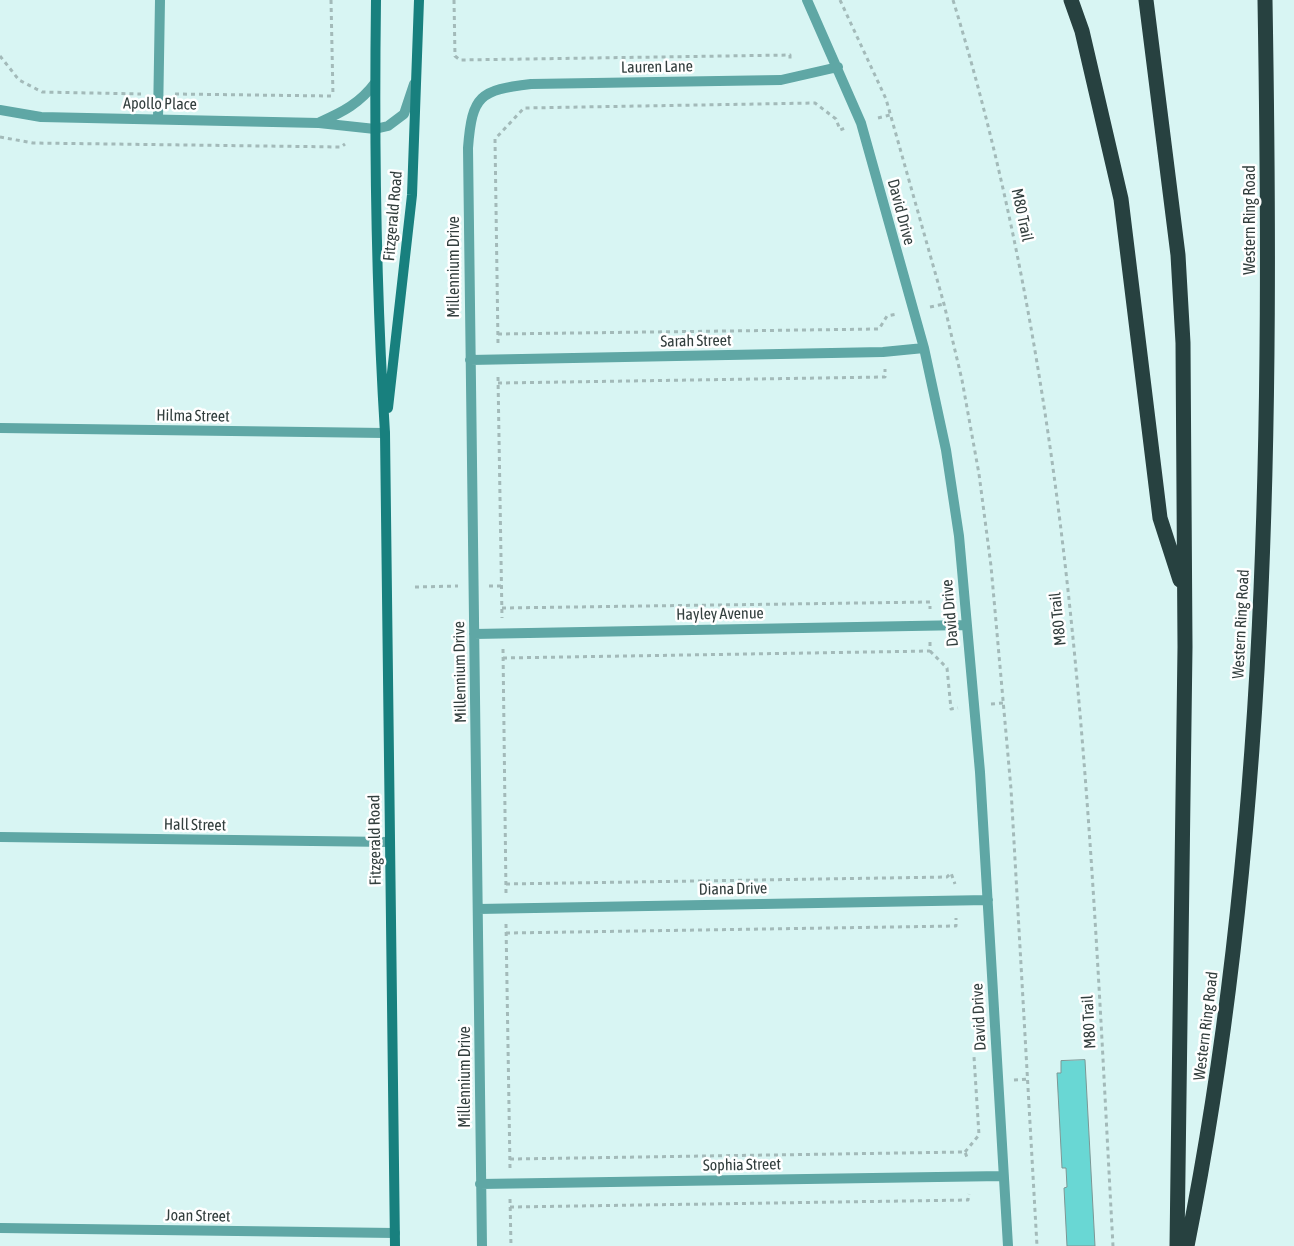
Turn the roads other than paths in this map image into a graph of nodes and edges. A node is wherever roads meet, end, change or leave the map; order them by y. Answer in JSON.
{"nodes":[{"id":1,"x":160,"y":0,"type":"edge"},
{"id":2,"x":376,"y":0,"type":"edge"},
{"id":3,"x":420,"y":0,"type":"edge"},
{"id":4,"x":807,"y":0,"type":"edge"},
{"id":5,"x":1071,"y":0,"type":"edge"},
{"id":6,"x":1146,"y":0,"type":"edge"},
{"id":7,"x":1265,"y":0,"type":"edge"},
{"id":8,"x":838,"y":67,"type":"junction"},
{"id":9,"x":417,"y":72,"type":"junction"},
{"id":10,"x":375,"y":83,"type":"junction"},
{"id":11,"x":479,"y":100,"type":"joint"},
{"id":12,"x":0,"y":110,"type":"edge"},
{"id":13,"x":158,"y":120,"type":"junction"},
{"id":14,"x":320,"y":123,"type":"junction"},
{"id":15,"x":375,"y":129,"type":"junction"},
{"id":16,"x":924,"y":348,"type":"junction"},
{"id":17,"x":470,"y":360,"type":"junction"},
{"id":18,"x":0,"y":428,"type":"edge"},
{"id":19,"x":385,"y":434,"type":"junction"},
{"id":20,"x":1184,"y":593,"type":"junction"},
{"id":21,"x":966,"y":625,"type":"junction"},
{"id":22,"x":474,"y":634,"type":"junction"},
{"id":23,"x":0,"y":837,"type":"edge"},
{"id":24,"x":390,"y":842,"type":"junction"},
{"id":25,"x":988,"y":900,"type":"junction"},
{"id":26,"x":478,"y":909,"type":"junction"},
{"id":27,"x":1003,"y":1176,"type":"junction"},
{"id":28,"x":480,"y":1184,"type":"junction"},
{"id":29,"x":0,"y":1228,"type":"edge"},
{"id":30,"x":395,"y":1233,"type":"junction"},
{"id":31,"x":396,"y":1246,"type":"edge"},
{"id":32,"x":482,"y":1246,"type":"edge"},
{"id":33,"x":1008,"y":1246,"type":"edge"},
{"id":34,"x":1177,"y":1246,"type":"edge"},
{"id":35,"x":1187,"y":1246,"type":"edge"}],
"edges":[{"from":1,"to":13,"type":"street"},
{"from":2,"to":10,"type":"street","name":"Fitzgerald Road"},
{"from":3,"to":9,"type":"street","name":"Fitzgerald Road"},
{"from":4,"to":8,"type":"street","name":"David Drive"},
{"from":5,"to":20,"type":"highway"},
{"from":6,"to":20,"type":"highway"},
{"from":7,"to":35,"type":"highway","name":"Western Ring Road"},
{"from":8,"to":11,"type":"street","name":"Lauren Lane"},
{"from":8,"to":16,"type":"street","name":"David Drive"},
{"from":9,"to":15,"type":"street"},
{"from":9,"to":19,"type":"street","name":"Fitzgerald Road"},
{"from":10,"to":14,"type":"street"},
{"from":10,"to":15,"type":"street","name":"Fitzgerald Road"},
{"from":11,"to":17,"type":"street","name":"Millennium Drive"},
{"from":12,"to":13,"type":"street","name":"Apollo Place"},
{"from":13,"to":14,"type":"street","name":"Apollo Place"},
{"from":14,"to":15,"type":"street","name":"Apollo Place"},
{"from":15,"to":19,"type":"street","name":"Fitzgerald Road"},
{"from":16,"to":17,"type":"street","name":"Sarah Street"},
{"from":16,"to":21,"type":"street","name":"David Drive"},
{"from":17,"to":22,"type":"street","name":"Millennium Drive"},
{"from":18,"to":19,"type":"street","name":"Hilma Street"},
{"from":19,"to":24,"type":"street","name":"Fitzgerald Road"},
{"from":20,"to":34,"type":"highway"},
{"from":21,"to":22,"type":"street","name":"Hayley Avenue"},
{"from":21,"to":25,"type":"street","name":"David Drive"},
{"from":22,"to":26,"type":"street","name":"Millennium Drive"},
{"from":23,"to":24,"type":"street","name":"Hall Street"},
{"from":24,"to":30,"type":"street","name":"Fitzgerald Road"},
{"from":25,"to":26,"type":"street","name":"Diana Drive"},
{"from":25,"to":27,"type":"street","name":"David Drive"},
{"from":26,"to":28,"type":"street","name":"Millennium Drive"},
{"from":27,"to":28,"type":"street","name":"Sophia Street"},
{"from":27,"to":33,"type":"street","name":"David Drive"},
{"from":28,"to":32,"type":"street","name":"Millennium Drive"},
{"from":29,"to":30,"type":"street","name":"Joan Street"},
{"from":30,"to":31,"type":"street","name":"Fitzgerald Road"}]}
